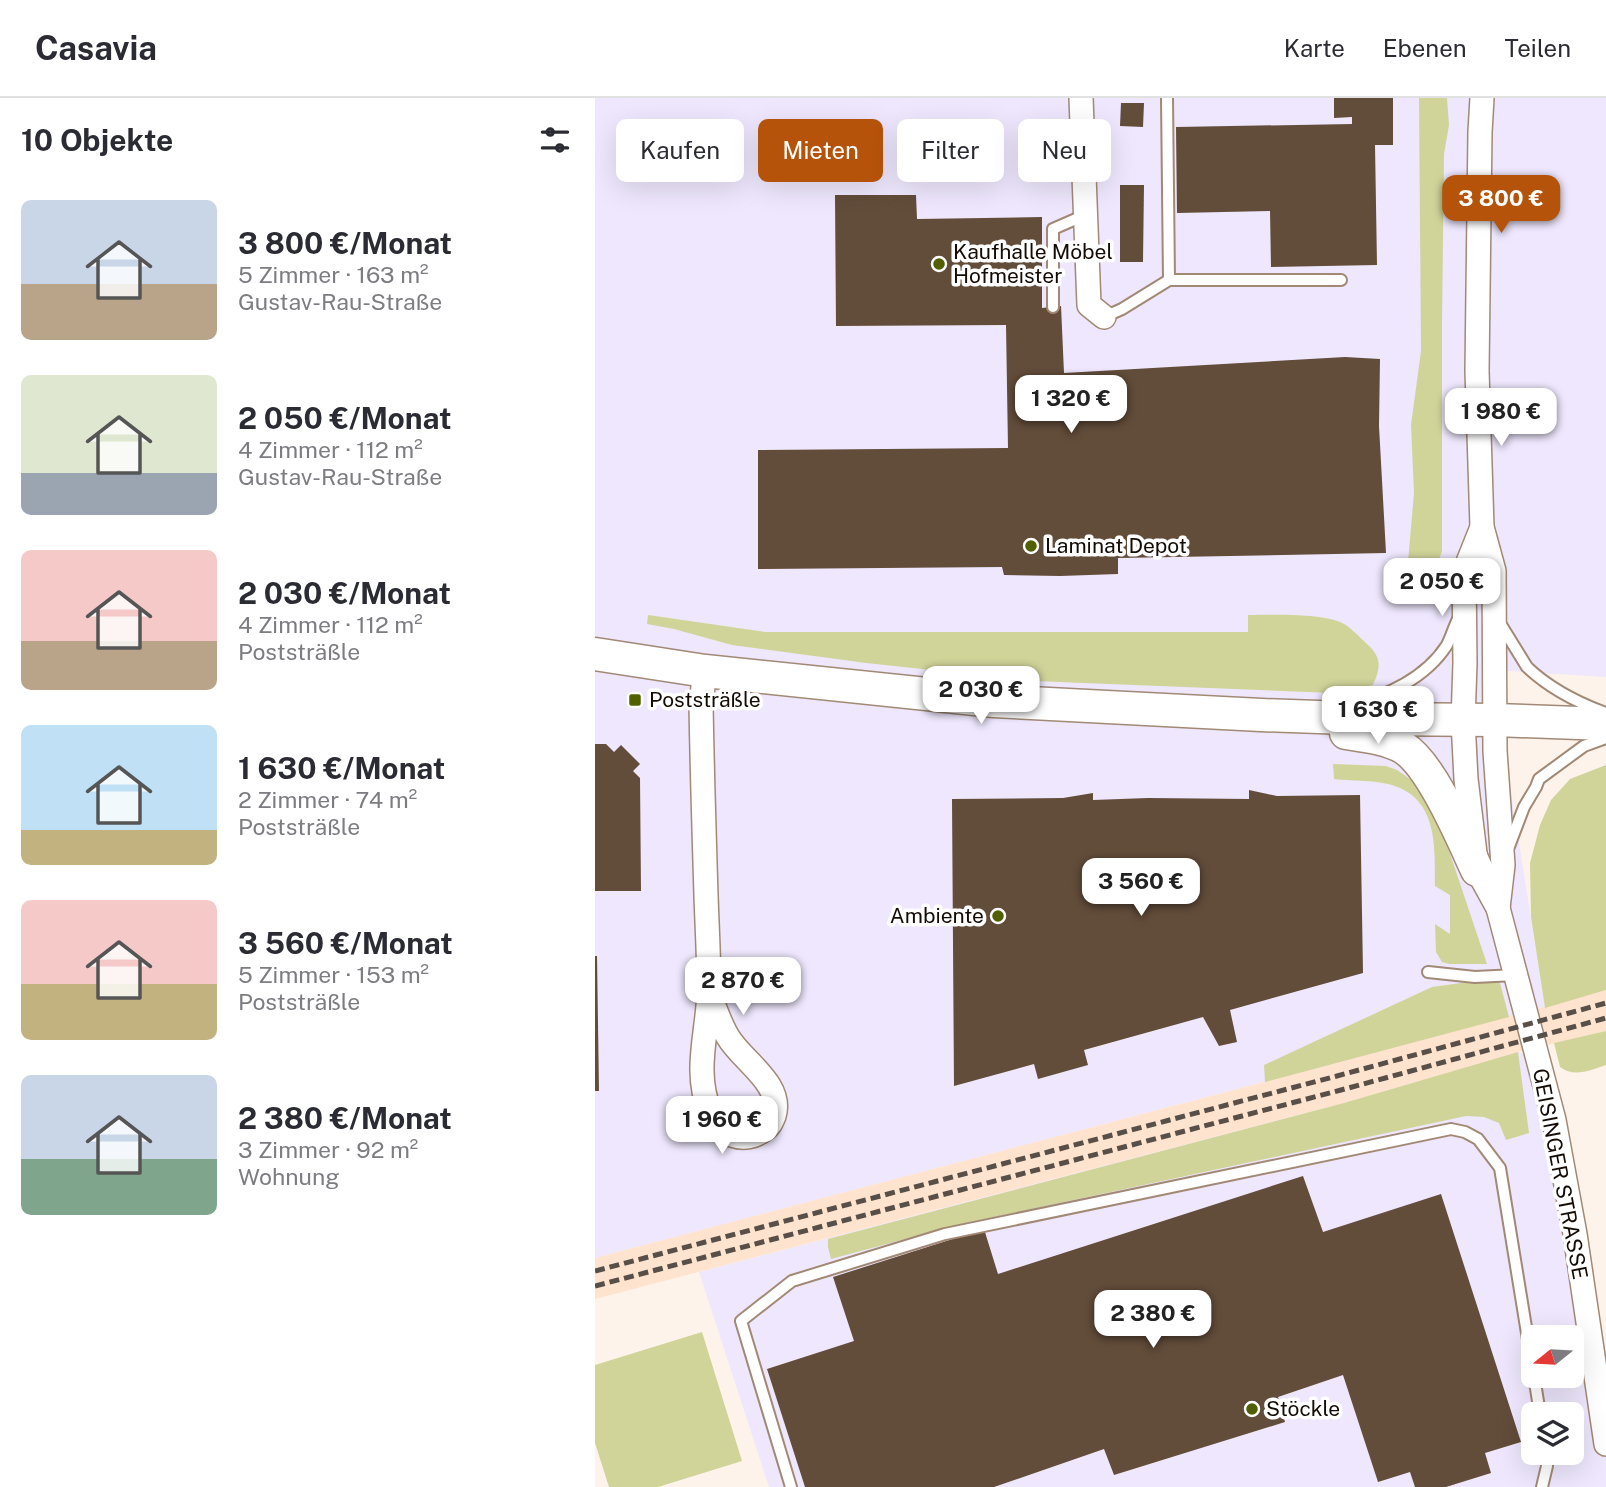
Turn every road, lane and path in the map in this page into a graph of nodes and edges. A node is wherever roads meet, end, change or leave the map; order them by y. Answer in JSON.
{"nodes":[{"id":1,"x":1081,"y":98,"type":"edge"},
{"id":2,"x":1167,"y":98,"type":"edge"},
{"id":3,"x":1482,"y":98,"type":"edge"},
{"id":4,"x":1085,"y":215,"type":"junction"},
{"id":5,"x":1169,"y":280,"type":"junction"},
{"id":6,"x":1341,"y":280,"type":"dead end"},
{"id":7,"x":1053,"y":307,"type":"dead end"},
{"id":8,"x":1104,"y":317,"type":"joint"},
{"id":9,"x":1482,"y":527,"type":"junction"},
{"id":10,"x":1464,"y":604,"type":"junction"},
{"id":11,"x":1493,"y":611,"type":"junction"},
{"id":12,"x":595,"y":654,"type":"edge"},
{"id":13,"x":705,"y":671,"type":"junction"},
{"id":14,"x":1606,"y":712,"type":"edge"},
{"id":15,"x":1220,"y":713,"type":"junction"},
{"id":16,"x":1261,"y":715,"type":"junction"},
{"id":17,"x":1495,"y":720,"type":"junction"},
{"id":18,"x":1463,"y":721,"type":"junction"},
{"id":19,"x":1606,"y":724,"type":"edge"},
{"id":20,"x":1606,"y":738,"type":"edge"},
{"id":21,"x":1490,"y":867,"type":"junction"},
{"id":22,"x":1427,"y":972,"type":"dead end"},
{"id":23,"x":1516,"y":975,"type":"junction"},
{"id":24,"x":709,"y":993,"type":"junction"},
{"id":25,"x":1526,"y":1325,"type":"edge"},
{"id":26,"x":1606,"y":1444,"type":"edge"},
{"id":27,"x":1547,"y":1465,"type":"edge"},
{"id":28,"x":791,"y":1487,"type":"edge"},
{"id":29,"x":1542,"y":1487,"type":"edge"}],
"edges":[{"from":1,"to":4,"type":"street"},
{"from":2,"to":5,"type":"lane"},
{"from":3,"to":9,"type":"street"},
{"from":4,"to":7,"type":"lane"},
{"from":4,"to":8,"type":"street"},
{"from":5,"to":6,"type":"lane"},
{"from":5,"to":8,"type":"lane"},
{"from":9,"to":10,"type":"street","name":"GEISINGER STRASSE"},
{"from":9,"to":11,"type":"street","name":"GEISINGER STRASSE"},
{"from":10,"to":16,"type":"lane"},
{"from":10,"to":18,"type":"street","name":"GEISINGER STRASSE"},
{"from":11,"to":14,"type":"lane"},
{"from":11,"to":17,"type":"street","name":"GEISINGER STRASSE"},
{"from":12,"to":13,"type":"main road"},
{"from":13,"to":15,"type":"main road"},
{"from":13,"to":24,"type":"street"},
{"from":15,"to":16,"type":"main road"},
{"from":15,"to":21,"type":"main road"},
{"from":16,"to":18,"type":"main road"},
{"from":17,"to":18,"type":"main road"},
{"from":17,"to":19,"type":"main road"},
{"from":17,"to":21,"type":"street","name":"GEISINGER STRASSE"},
{"from":18,"to":21,"type":"street","name":"GEISINGER STRASSE"},
{"from":20,"to":21,"type":"lane"},
{"from":21,"to":23,"type":"street","name":"GEISINGER STRASSE"},
{"from":22,"to":23,"type":"lane"},
{"from":23,"to":26,"type":"street","name":"GEISINGER STRASSE"},
{"from":24,"to":24,"type":"street"},
{"from":25,"to":28,"type":"lane"},
{"from":27,"to":29,"type":"lane"}]}
